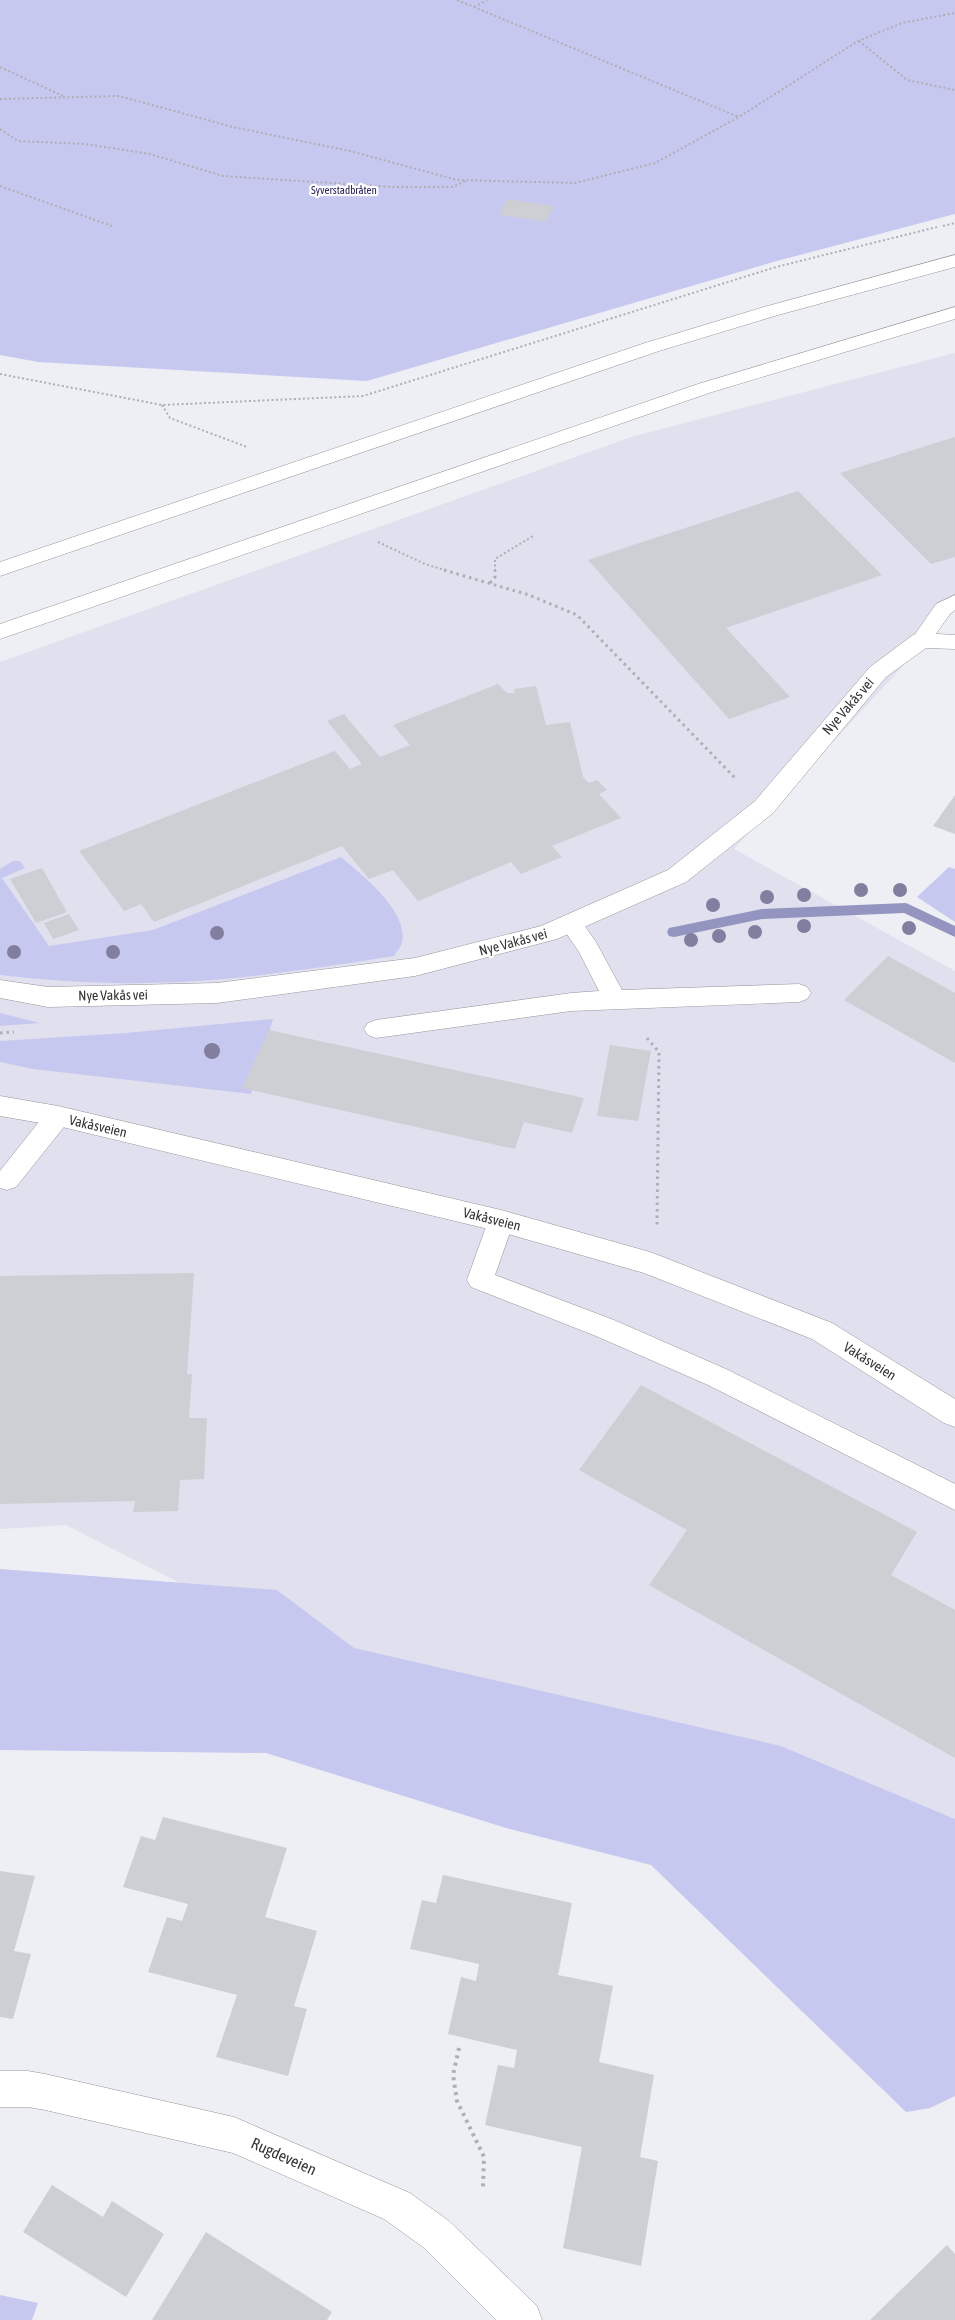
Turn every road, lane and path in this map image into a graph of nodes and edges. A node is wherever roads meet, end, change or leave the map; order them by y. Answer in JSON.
{"nodes":[{"id":1,"x":457,"y":0,"type":"edge"},
{"id":2,"x":487,"y":0,"type":"edge"},
{"id":3,"x":474,"y":8,"type":"junction"},
{"id":4,"x":955,"y":13,"type":"edge"},
{"id":5,"x":858,"y":41,"type":"junction"},
{"id":6,"x":0,"y":67,"type":"edge"},
{"id":7,"x":955,"y":90,"type":"edge"},
{"id":8,"x":64,"y":96,"type":"junction"},
{"id":9,"x":0,"y":99,"type":"edge"},
{"id":10,"x":739,"y":117,"type":"junction"},
{"id":11,"x":0,"y":129,"type":"edge"},
{"id":12,"x":465,"y":181,"type":"junction"},
{"id":13,"x":0,"y":186,"type":"edge"},
{"id":14,"x":955,"y":223,"type":"edge"},
{"id":15,"x":112,"y":226,"type":"dead end"},
{"id":16,"x":955,"y":261,"type":"edge"},
{"id":17,"x":955,"y":313,"type":"edge"},
{"id":18,"x":0,"y":374,"type":"edge"},
{"id":19,"x":162,"y":405,"type":"junction"},
{"id":20,"x":250,"y":448,"type":"dead end"},
{"id":21,"x":533,"y":536,"type":"dead end"},
{"id":22,"x":378,"y":542,"type":"dead end"},
{"id":23,"x":0,"y":569,"type":"edge"},
{"id":24,"x":490,"y":583,"type":"junction"},
{"id":25,"x":955,"y":601,"type":"edge"},
{"id":26,"x":0,"y":632,"type":"edge"},
{"id":27,"x":920,"y":640,"type":"junction"},
{"id":28,"x":955,"y":642,"type":"edge"},
{"id":29,"x":764,"y":807,"type":"junction"},
{"id":30,"x":571,"y":924,"type":"junction"},
{"id":31,"x":0,"y":989,"type":"edge"},
{"id":32,"x":799,"y":993,"type":"dead end"},
{"id":33,"x":615,"y":999,"type":"junction"},
{"id":34,"x":376,"y":1029,"type":"dead end"},
{"id":35,"x":0,"y":1106,"type":"edge"},
{"id":36,"x":58,"y":1116,"type":"junction"},
{"id":37,"x":7,"y":1180,"type":"dead end"},
{"id":38,"x":502,"y":1221,"type":"junction"},
{"id":39,"x":657,"y":1228,"type":"dead end"},
{"id":40,"x":955,"y":1414,"type":"edge"},
{"id":41,"x":955,"y":1498,"type":"edge"},
{"id":42,"x":459,"y":2048,"type":"dead end"},
{"id":43,"x":0,"y":2089,"type":"edge"},
{"id":44,"x":483,"y":2187,"type":"dead end"},
{"id":45,"x":523,"y":2320,"type":"edge"}],
"edges":[{"from":1,"to":3,"type":"path"},
{"from":2,"to":3,"type":"path"},
{"from":3,"to":10,"type":"path"},
{"from":4,"to":5,"type":"path"},
{"from":5,"to":7,"type":"path"},
{"from":5,"to":10,"type":"path"},
{"from":6,"to":8,"type":"path"},
{"from":8,"to":9,"type":"path"},
{"from":8,"to":12,"type":"path"},
{"from":10,"to":12,"type":"path"},
{"from":11,"to":12,"type":"path"},
{"from":13,"to":15,"type":"path"},
{"from":14,"to":19,"type":"path"},
{"from":16,"to":23,"type":"main road"},
{"from":17,"to":26,"type":"main road"},
{"from":18,"to":19,"type":"path"},
{"from":19,"to":20,"type":"path"},
{"from":21,"to":24,"type":"path"},
{"from":22,"to":24,"type":"path"},
{"from":24,"to":29,"type":"path"},
{"from":25,"to":27,"type":"lane","name":"Nye Vakås vei"},
{"from":27,"to":28,"type":"main road"},
{"from":27,"to":29,"type":"main road","name":"Nye Vakås vei"},
{"from":29,"to":30,"type":"main road","name":"Nye Vakås vei"},
{"from":30,"to":31,"type":"main road","name":"Nye Vakås vei"},
{"from":30,"to":33,"type":"lane"},
{"from":32,"to":33,"type":"lane"},
{"from":33,"to":34,"type":"lane"},
{"from":33,"to":39,"type":"path"},
{"from":35,"to":36,"type":"main road","name":"Vakåsveien"},
{"from":36,"to":37,"type":"lane"},
{"from":36,"to":38,"type":"main road","name":"Vakåsveien"},
{"from":38,"to":40,"type":"main road","name":"Vakåsveien"},
{"from":38,"to":41,"type":"lane"},
{"from":42,"to":44,"type":"path"},
{"from":43,"to":45,"type":"main road","name":"Rugdeveien"}]}
